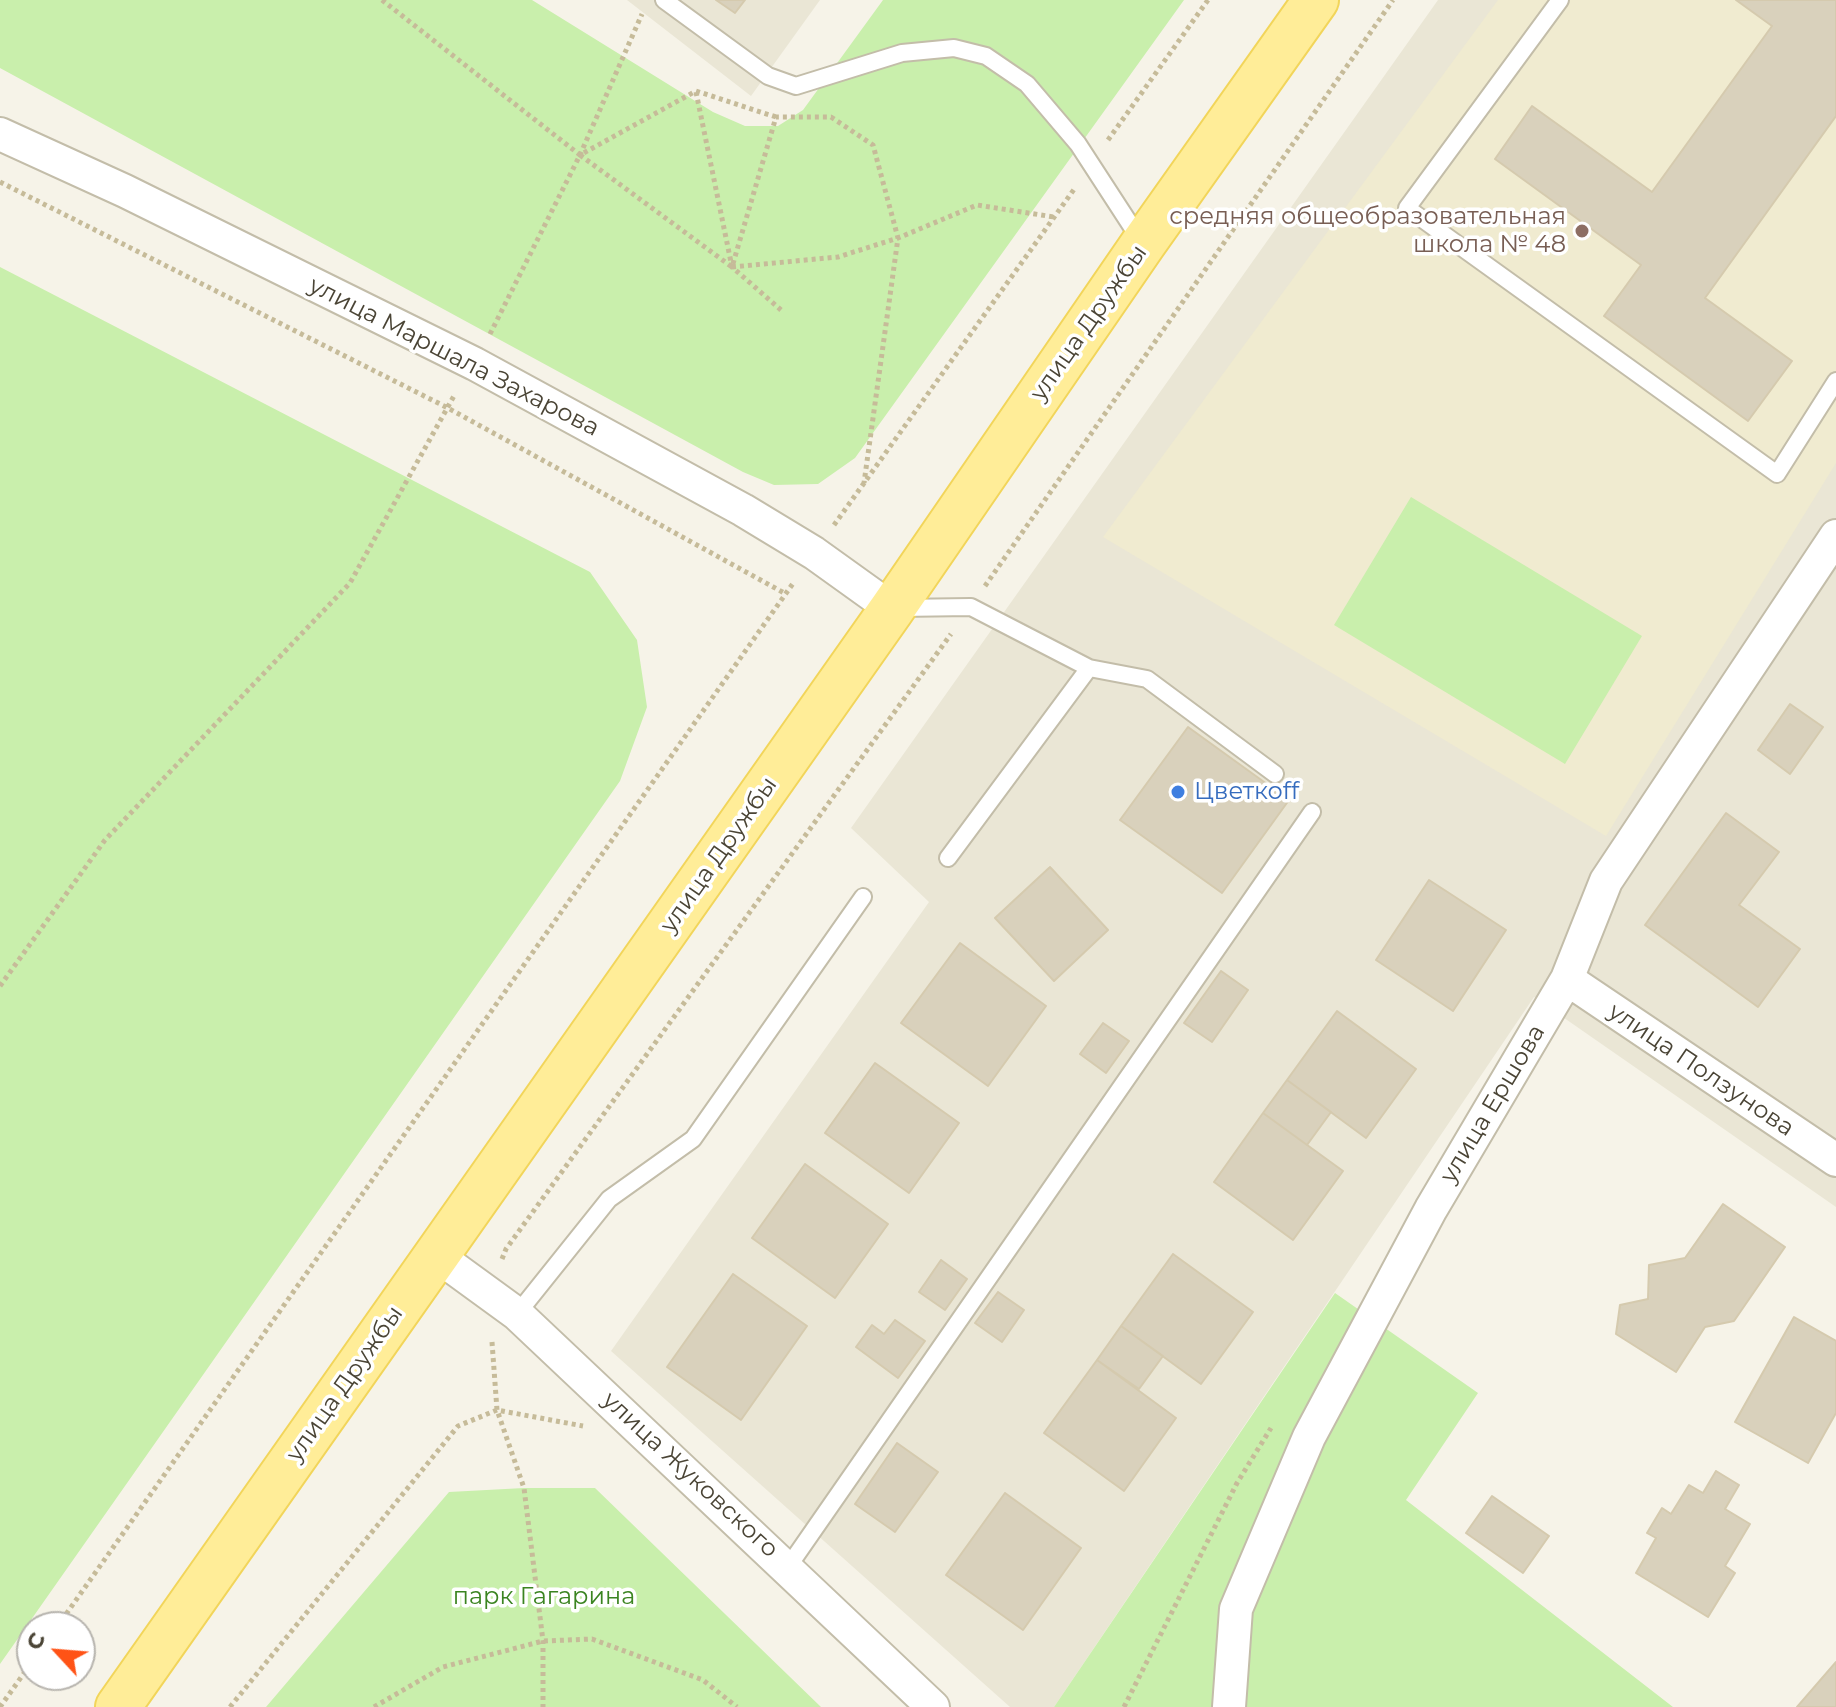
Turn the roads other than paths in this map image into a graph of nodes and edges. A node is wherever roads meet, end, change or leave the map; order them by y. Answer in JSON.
{"nodes":[{"id":1,"x":664,"y":0,"type":"edge"},
{"id":2,"x":1316,"y":0,"type":"edge"},
{"id":3,"x":1560,"y":0,"type":"edge"},
{"id":4,"x":0,"y":134,"type":"edge"},
{"id":5,"x":1143,"y":244,"type":"junction"},
{"id":6,"x":1836,"y":381,"type":"edge"},
{"id":7,"x":1836,"y":536,"type":"edge"},
{"id":8,"x":892,"y":609,"type":"junction"},
{"id":9,"x":1089,"y":668,"type":"junction"},
{"id":10,"x":1275,"y":774,"type":"dead end"},
{"id":11,"x":1312,"y":812,"type":"dead end"},
{"id":12,"x":948,"y":858,"type":"dead end"},
{"id":13,"x":863,"y":897,"type":"dead end"},
{"id":14,"x":1567,"y":979,"type":"junction"},
{"id":15,"x":1836,"y":1160,"type":"edge"},
{"id":16,"x":436,"y":1255,"type":"junction"},
{"id":17,"x":517,"y":1314,"type":"junction"},
{"id":18,"x":788,"y":1567,"type":"junction"},
{"id":19,"x":118,"y":1707,"type":"edge"},
{"id":20,"x":933,"y":1707,"type":"edge"},
{"id":21,"x":1229,"y":1707,"type":"edge"}],
"edges":[{"from":1,"to":5,"type":"lane"},
{"from":2,"to":5,"type":"main road","name":"улица Дружбы"},
{"from":3,"to":6,"type":"lane"},
{"from":4,"to":8,"type":"street","name":"улица Маршала Захарова"},
{"from":5,"to":8,"type":"main road","name":"улица Дружбы"},
{"from":7,"to":14,"type":"street","name":"улица Ершова"},
{"from":8,"to":9,"type":"lane"},
{"from":8,"to":16,"type":"main road","name":"улица Дружбы"},
{"from":9,"to":10,"type":"lane"},
{"from":9,"to":12,"type":"lane"},
{"from":11,"to":18,"type":"lane"},
{"from":13,"to":17,"type":"lane"},
{"from":14,"to":15,"type":"street","name":"улица Ползунова"},
{"from":14,"to":21,"type":"street","name":"улица Ершова"},
{"from":16,"to":17,"type":"street","name":"улица Жуковского"},
{"from":16,"to":19,"type":"main road","name":"улица Дружбы"},
{"from":17,"to":18,"type":"street","name":"улица Жуковского"},
{"from":18,"to":20,"type":"street","name":"улица Жуковского"}]}
